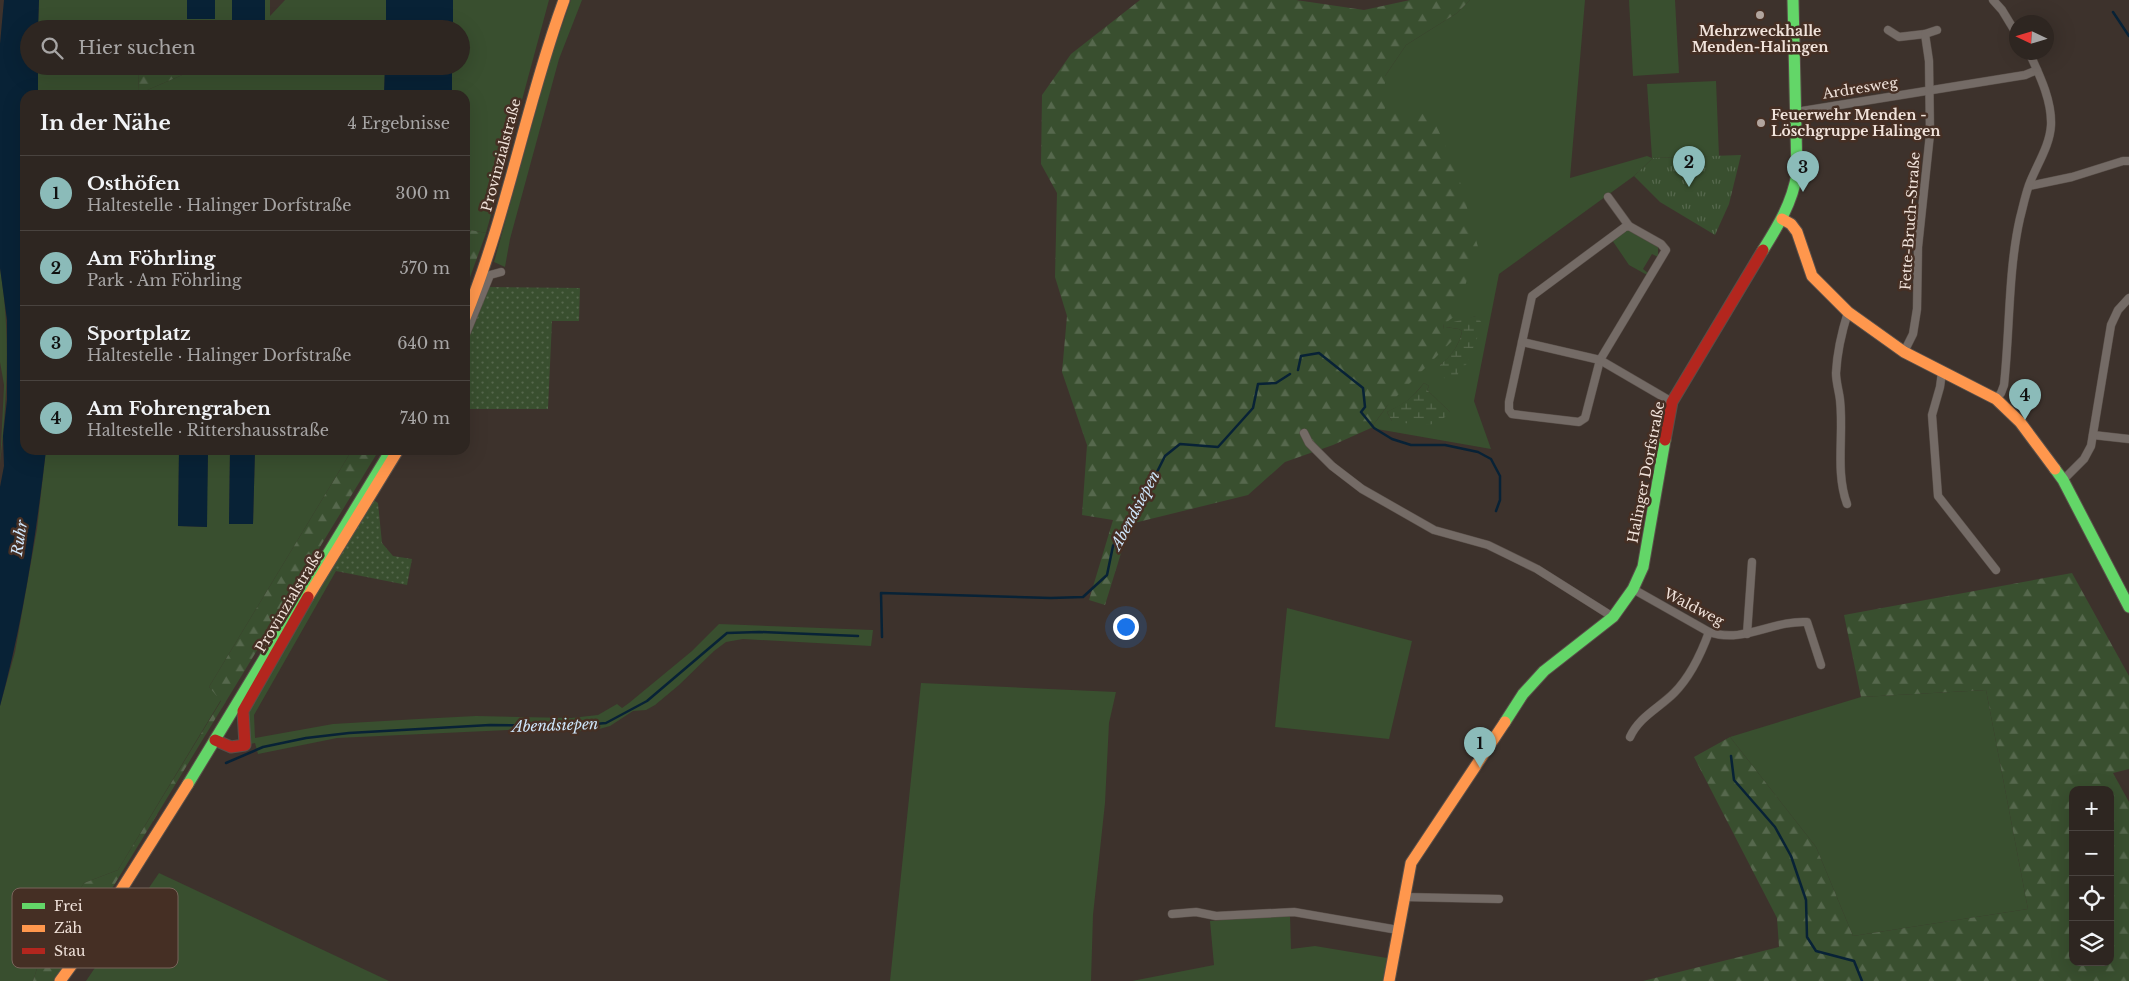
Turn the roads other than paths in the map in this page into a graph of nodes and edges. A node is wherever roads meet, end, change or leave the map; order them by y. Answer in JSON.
{"nodes":[{"id":1,"x":564,"y":0,"type":"edge"},
{"id":2,"x":1792,"y":0,"type":"edge"},
{"id":3,"x":1993,"y":0,"type":"edge"},
{"id":4,"x":2009,"y":21,"type":"edge"},
{"id":5,"x":1888,"y":30,"type":"dead end"},
{"id":6,"x":1937,"y":30,"type":"dead end"},
{"id":7,"x":1925,"y":34,"type":"junction"},
{"id":8,"x":2033,"y":60,"type":"edge"},
{"id":9,"x":2038,"y":70,"type":"junction"},
{"id":10,"x":1929,"y":90,"type":"junction"},
{"id":11,"x":1796,"y":112,"type":"junction"},
{"id":12,"x":2129,"y":161,"type":"edge"},
{"id":13,"x":2029,"y":186,"type":"junction"},
{"id":14,"x":1608,"y":197,"type":"dead end"},
{"id":15,"x":1782,"y":219,"type":"junction"},
{"id":16,"x":1629,"y":226,"type":"junction"},
{"id":17,"x":501,"y":272,"type":"dead end"},
{"id":18,"x":2129,"y":298,"type":"edge"},
{"id":19,"x":470,"y":306,"type":"edge"},
{"id":20,"x":1848,"y":312,"type":"junction"},
{"id":21,"x":470,"y":324,"type":"edge"},
{"id":22,"x":1522,"y":342,"type":"junction"},
{"id":23,"x":1904,"y":352,"type":"junction"},
{"id":24,"x":1600,"y":360,"type":"junction"},
{"id":25,"x":1942,"y":372,"type":"junction"},
{"id":26,"x":1996,"y":399,"type":"junction"},
{"id":27,"x":1672,"y":402,"type":"junction"},
{"id":28,"x":1304,"y":433,"type":"dead end"},
{"id":29,"x":2093,"y":435,"type":"junction"},
{"id":30,"x":2129,"y":439,"type":"edge"},
{"id":31,"x":388,"y":455,"type":"edge"},
{"id":32,"x":395,"y":455,"type":"edge"},
{"id":33,"x":2063,"y":480,"type":"junction"},
{"id":34,"x":1847,"y":504,"type":"dead end"},
{"id":35,"x":1752,"y":562,"type":"dead end"},
{"id":36,"x":1996,"y":570,"type":"dead end"},
{"id":37,"x":1633,"y":590,"type":"junction"},
{"id":38,"x":2125,"y":591,"type":"edge"},
{"id":39,"x":2129,"y":607,"type":"edge"},
{"id":40,"x":1613,"y":617,"type":"junction"},
{"id":41,"x":1709,"y":632,"type":"junction"},
{"id":42,"x":1747,"y":634,"type":"junction"},
{"id":43,"x":1821,"y":665,"type":"dead end"},
{"id":44,"x":1630,"y":737,"type":"dead end"},
{"id":45,"x":215,"y":740,"type":"junction"},
{"id":46,"x":122,"y":888,"type":"edge"},
{"id":47,"x":1404,"y":897,"type":"junction"},
{"id":48,"x":1498,"y":899,"type":"dead end"},
{"id":49,"x":1172,"y":914,"type":"dead end"},
{"id":50,"x":1398,"y":930,"type":"junction"},
{"id":51,"x":69,"y":968,"type":"edge"},
{"id":52,"x":60,"y":981,"type":"edge"},
{"id":53,"x":1389,"y":981,"type":"edge"}],
"edges":[{"from":1,"to":19,"type":"street","name":"Provinzialstraße"},
{"from":2,"to":11,"type":"street","name":"Halinger Dorfstraße"},
{"from":3,"to":4,"type":"street"},
{"from":5,"to":7,"type":"street"},
{"from":6,"to":7,"type":"street"},
{"from":7,"to":10,"type":"street"},
{"from":8,"to":9,"type":"street"},
{"from":9,"to":10,"type":"street","name":"Ardresweg"},
{"from":9,"to":13,"type":"street"},
{"from":10,"to":11,"type":"street","name":"Ardresweg"},
{"from":10,"to":23,"type":"street","name":"Fette-Bruch-Straße"},
{"from":11,"to":15,"type":"street","name":"Halinger Dorfstraße"},
{"from":12,"to":13,"type":"street"},
{"from":13,"to":26,"type":"street"},
{"from":14,"to":16,"type":"street"},
{"from":15,"to":20,"type":"street"},
{"from":15,"to":27,"type":"street","name":"Halinger Dorfstraße"},
{"from":16,"to":22,"type":"street"},
{"from":16,"to":24,"type":"street"},
{"from":17,"to":21,"type":"street"},
{"from":18,"to":29,"type":"street"},
{"from":20,"to":23,"type":"street"},
{"from":20,"to":34,"type":"street"},
{"from":22,"to":24,"type":"street"},
{"from":22,"to":24,"type":"street"},
{"from":23,"to":25,"type":"street"},
{"from":24,"to":27,"type":"street"},
{"from":25,"to":26,"type":"street"},
{"from":25,"to":36,"type":"street"},
{"from":26,"to":33,"type":"street"},
{"from":27,"to":37,"type":"street","name":"Halinger Dorfstraße"},
{"from":28,"to":40,"type":"street"},
{"from":29,"to":30,"type":"street"},
{"from":29,"to":33,"type":"street"},
{"from":31,"to":45,"type":"street","name":"Provinzialstraße"},
{"from":32,"to":45,"type":"street","name":"Provinzialstraße"},
{"from":33,"to":38,"type":"street"},
{"from":35,"to":42,"type":"street"},
{"from":37,"to":40,"type":"street","name":"Halinger Dorfstraße"},
{"from":37,"to":41,"type":"street","name":"Waldweg"},
{"from":38,"to":39,"type":"street"},
{"from":40,"to":47,"type":"street","name":"Halinger Dorfstraße"},
{"from":41,"to":42,"type":"street","name":"Waldweg"},
{"from":41,"to":44,"type":"street"},
{"from":42,"to":43,"type":"street","name":"Waldweg"},
{"from":45,"to":46,"type":"street","name":"Provinzialstraße"},
{"from":47,"to":48,"type":"street"},
{"from":47,"to":50,"type":"street","name":"Halinger Dorfstraße"},
{"from":49,"to":50,"type":"street"},
{"from":50,"to":53,"type":"street","name":"Halinger Dorfstraße"},
{"from":51,"to":52,"type":"street","name":"Provinzialstraße"}]}
